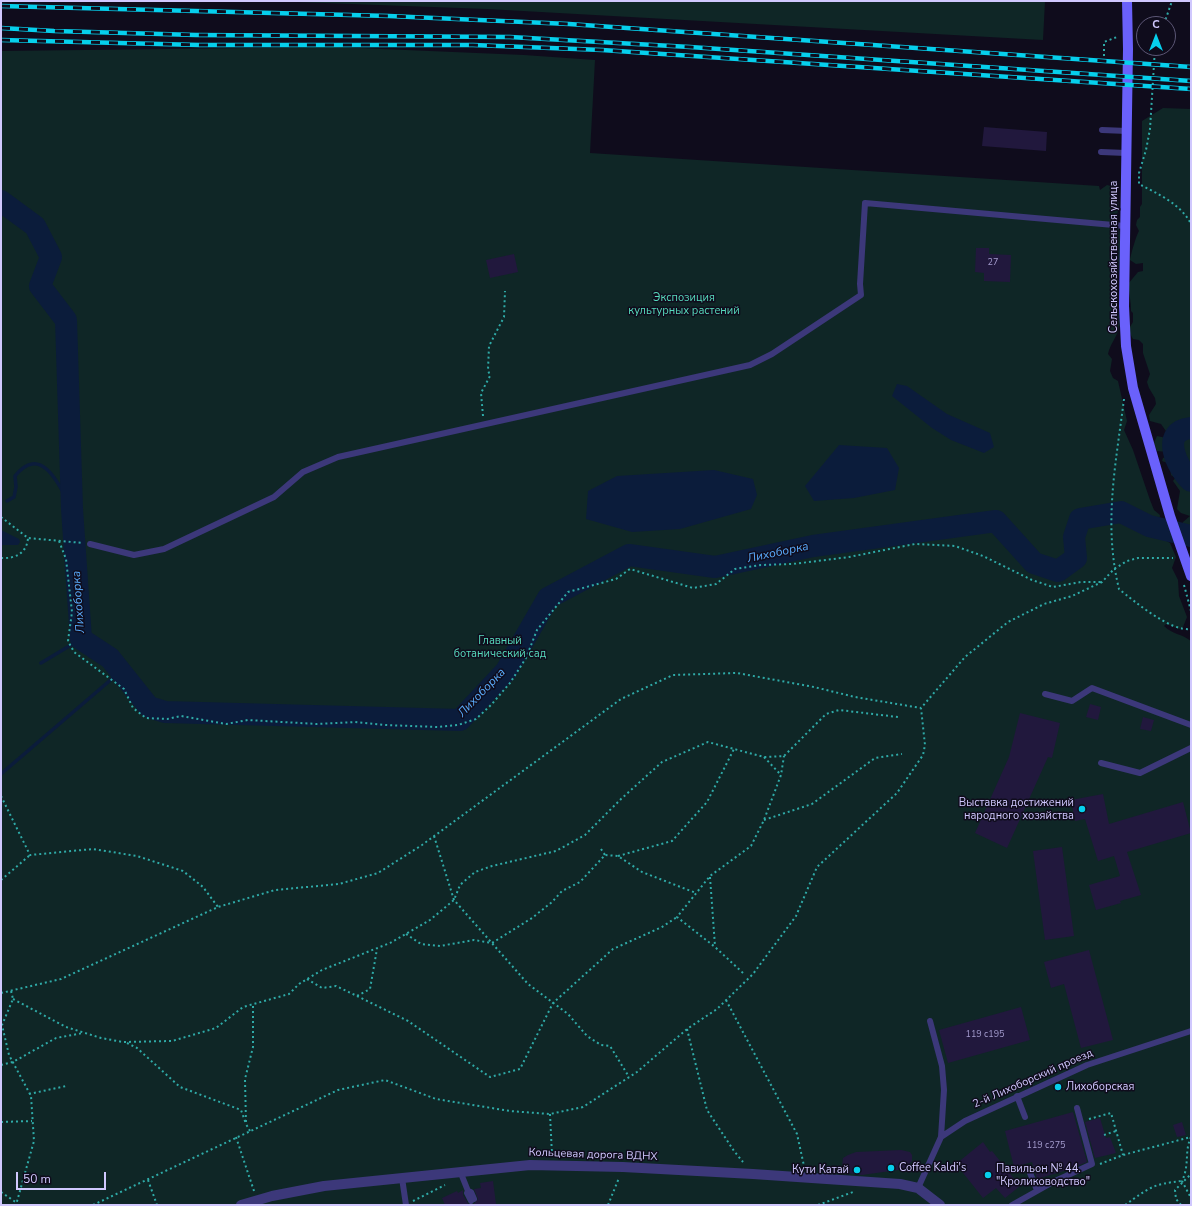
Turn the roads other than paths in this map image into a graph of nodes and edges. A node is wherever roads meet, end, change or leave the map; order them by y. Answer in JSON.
{"nodes":[{"id":1,"x":1127,"y":1,"type":"edge"},
{"id":2,"x":1102,"y":130,"type":"dead end"},
{"id":3,"x":1127,"y":131,"type":"junction"},
{"id":4,"x":1101,"y":152,"type":"dead end"},
{"id":5,"x":1126,"y":154,"type":"junction"},
{"id":6,"x":1125,"y":226,"type":"junction"},
{"id":7,"x":90,"y":544,"type":"road end"},
{"id":8,"x":1191,"y":576,"type":"edge"},
{"id":9,"x":1045,"y":694,"type":"dead end"},
{"id":10,"x":1191,"y":725,"type":"edge"},
{"id":11,"x":1191,"y":748,"type":"edge"},
{"id":12,"x":1101,"y":763,"type":"dead end"},
{"id":13,"x":930,"y":1021,"type":"dead end"},
{"id":14,"x":1191,"y":1031,"type":"edge"},
{"id":15,"x":1017,"y":1096,"type":"junction"},
{"id":16,"x":1077,"y":1108,"type":"dead end"},
{"id":17,"x":1025,"y":1117,"type":"dead end"},
{"id":18,"x":941,"y":1137,"type":"junction"},
{"id":19,"x":1028,"y":1168,"type":"dead end"},
{"id":20,"x":461,"y":1174,"type":"junction"},
{"id":21,"x":402,"y":1178,"type":"junction"},
{"id":22,"x":918,"y":1188,"type":"junction"},
{"id":23,"x":1037,"y":1190,"type":"junction"},
{"id":24,"x":472,"y":1200,"type":"dead end"},
{"id":25,"x":405,"y":1204,"type":"edge"},
{"id":26,"x":241,"y":1205,"type":"edge"},
{"id":27,"x":940,"y":1205,"type":"edge"},
{"id":28,"x":1012,"y":1205,"type":"edge"}],
"edges":[{"from":1,"to":3,"type":"main road","name":"Сельскохозяйственная улица"},
{"from":2,"to":3,"type":"lane"},
{"from":3,"to":5,"type":"main road","name":"Сельскохозяйственная улица"},
{"from":4,"to":5,"type":"lane"},
{"from":5,"to":6,"type":"main road","name":"Сельскохозяйственная улица"},
{"from":6,"to":7,"type":"lane"},
{"from":6,"to":8,"type":"main road","name":"Сельскохозяйственная улица"},
{"from":9,"to":10,"type":"lane"},
{"from":11,"to":12,"type":"lane"},
{"from":13,"to":18,"type":"lane"},
{"from":14,"to":15,"type":"lane","name":"2-й Лихоборский проезд"},
{"from":15,"to":17,"type":"lane"},
{"from":15,"to":18,"type":"lane","name":"2-й Лихоборский проезд"},
{"from":16,"to":23,"type":"lane"},
{"from":18,"to":22,"type":"lane"},
{"from":19,"to":23,"type":"lane"},
{"from":20,"to":21,"type":"street","name":"Кольцевая дорога ВДНХ"},
{"from":20,"to":22,"type":"street","name":"Кольцевая дорога ВДНХ"},
{"from":20,"to":24,"type":"lane"},
{"from":21,"to":25,"type":"lane"},
{"from":21,"to":26,"type":"street","name":"Кольцевая дорога ВДНХ"},
{"from":22,"to":27,"type":"street","name":"Кольцевая дорога ВДНХ"},
{"from":23,"to":28,"type":"lane"}]}
